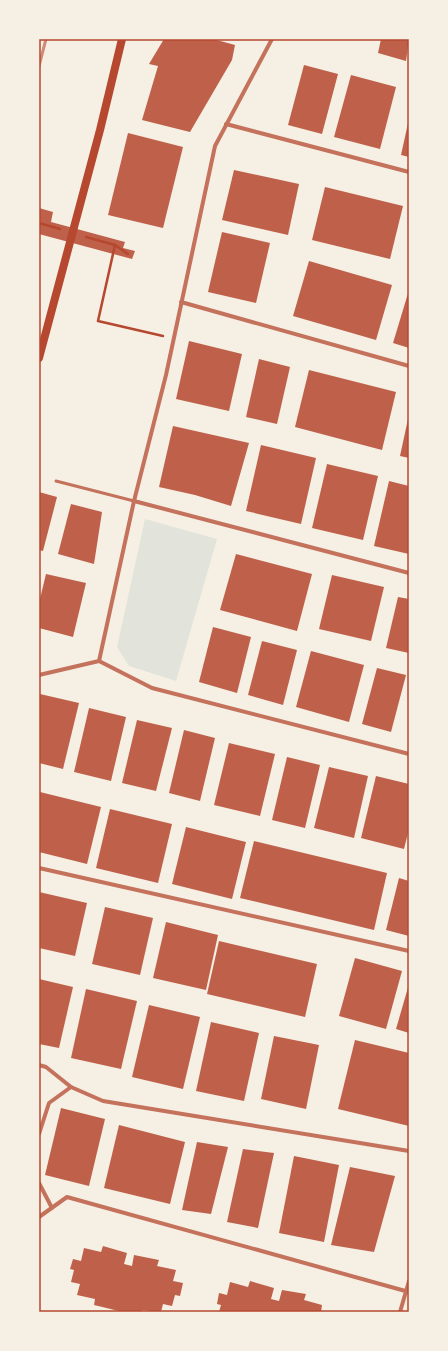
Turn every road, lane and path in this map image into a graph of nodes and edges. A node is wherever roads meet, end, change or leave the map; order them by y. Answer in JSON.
{"nodes":[{"id":1,"x":122,"y":39,"type":"edge"},
{"id":2,"x":272,"y":39,"type":"edge"},
{"id":3,"x":226,"y":124,"type":"junction"},
{"id":4,"x":409,"y":172,"type":"edge"},
{"id":5,"x":116,"y":245,"type":"dead end"},
{"id":6,"x":181,"y":302,"type":"junction"},
{"id":7,"x":173,"y":338,"type":"junction"},
{"id":8,"x":39,"y":358,"type":"edge"},
{"id":9,"x":409,"y":366,"type":"edge"},
{"id":10,"x":56,"y":480,"type":"dead end"},
{"id":11,"x":134,"y":502,"type":"junction"},
{"id":12,"x":409,"y":573,"type":"edge"},
{"id":13,"x":99,"y":661,"type":"junction"},
{"id":14,"x":39,"y":674,"type":"edge"},
{"id":15,"x":409,"y":754,"type":"edge"},
{"id":16,"x":39,"y":868,"type":"edge"},
{"id":17,"x":409,"y":951,"type":"edge"},
{"id":18,"x":39,"y":1065,"type":"edge"},
{"id":19,"x":71,"y":1087,"type":"junction"},
{"id":20,"x":39,"y":1134,"type":"edge"},
{"id":21,"x":409,"y":1151,"type":"edge"},
{"id":22,"x":39,"y":1183,"type":"edge"},
{"id":23,"x":52,"y":1208,"type":"junction"},
{"id":24,"x":39,"y":1217,"type":"edge"},
{"id":25,"x":409,"y":1281,"type":"edge"},
{"id":26,"x":407,"y":1291,"type":"edge"},
{"id":27,"x":400,"y":1312,"type":"edge"}],
"edges":[{"from":1,"to":8,"type":"main road"},
{"from":2,"to":3,"type":"street"},
{"from":3,"to":4,"type":"street"},
{"from":3,"to":6,"type":"street"},
{"from":5,"to":7,"type":"path"},
{"from":6,"to":7,"type":"street"},
{"from":6,"to":9,"type":"street"},
{"from":7,"to":11,"type":"street"},
{"from":10,"to":11,"type":"lane"},
{"from":11,"to":12,"type":"street"},
{"from":11,"to":13,"type":"street"},
{"from":13,"to":14,"type":"street"},
{"from":13,"to":15,"type":"street"},
{"from":16,"to":17,"type":"street"},
{"from":18,"to":19,"type":"street"},
{"from":19,"to":20,"type":"street"},
{"from":19,"to":21,"type":"street"},
{"from":22,"to":23,"type":"street"},
{"from":23,"to":24,"type":"street"},
{"from":23,"to":26,"type":"street"},
{"from":25,"to":26,"type":"street"},
{"from":26,"to":27,"type":"street"}]}
